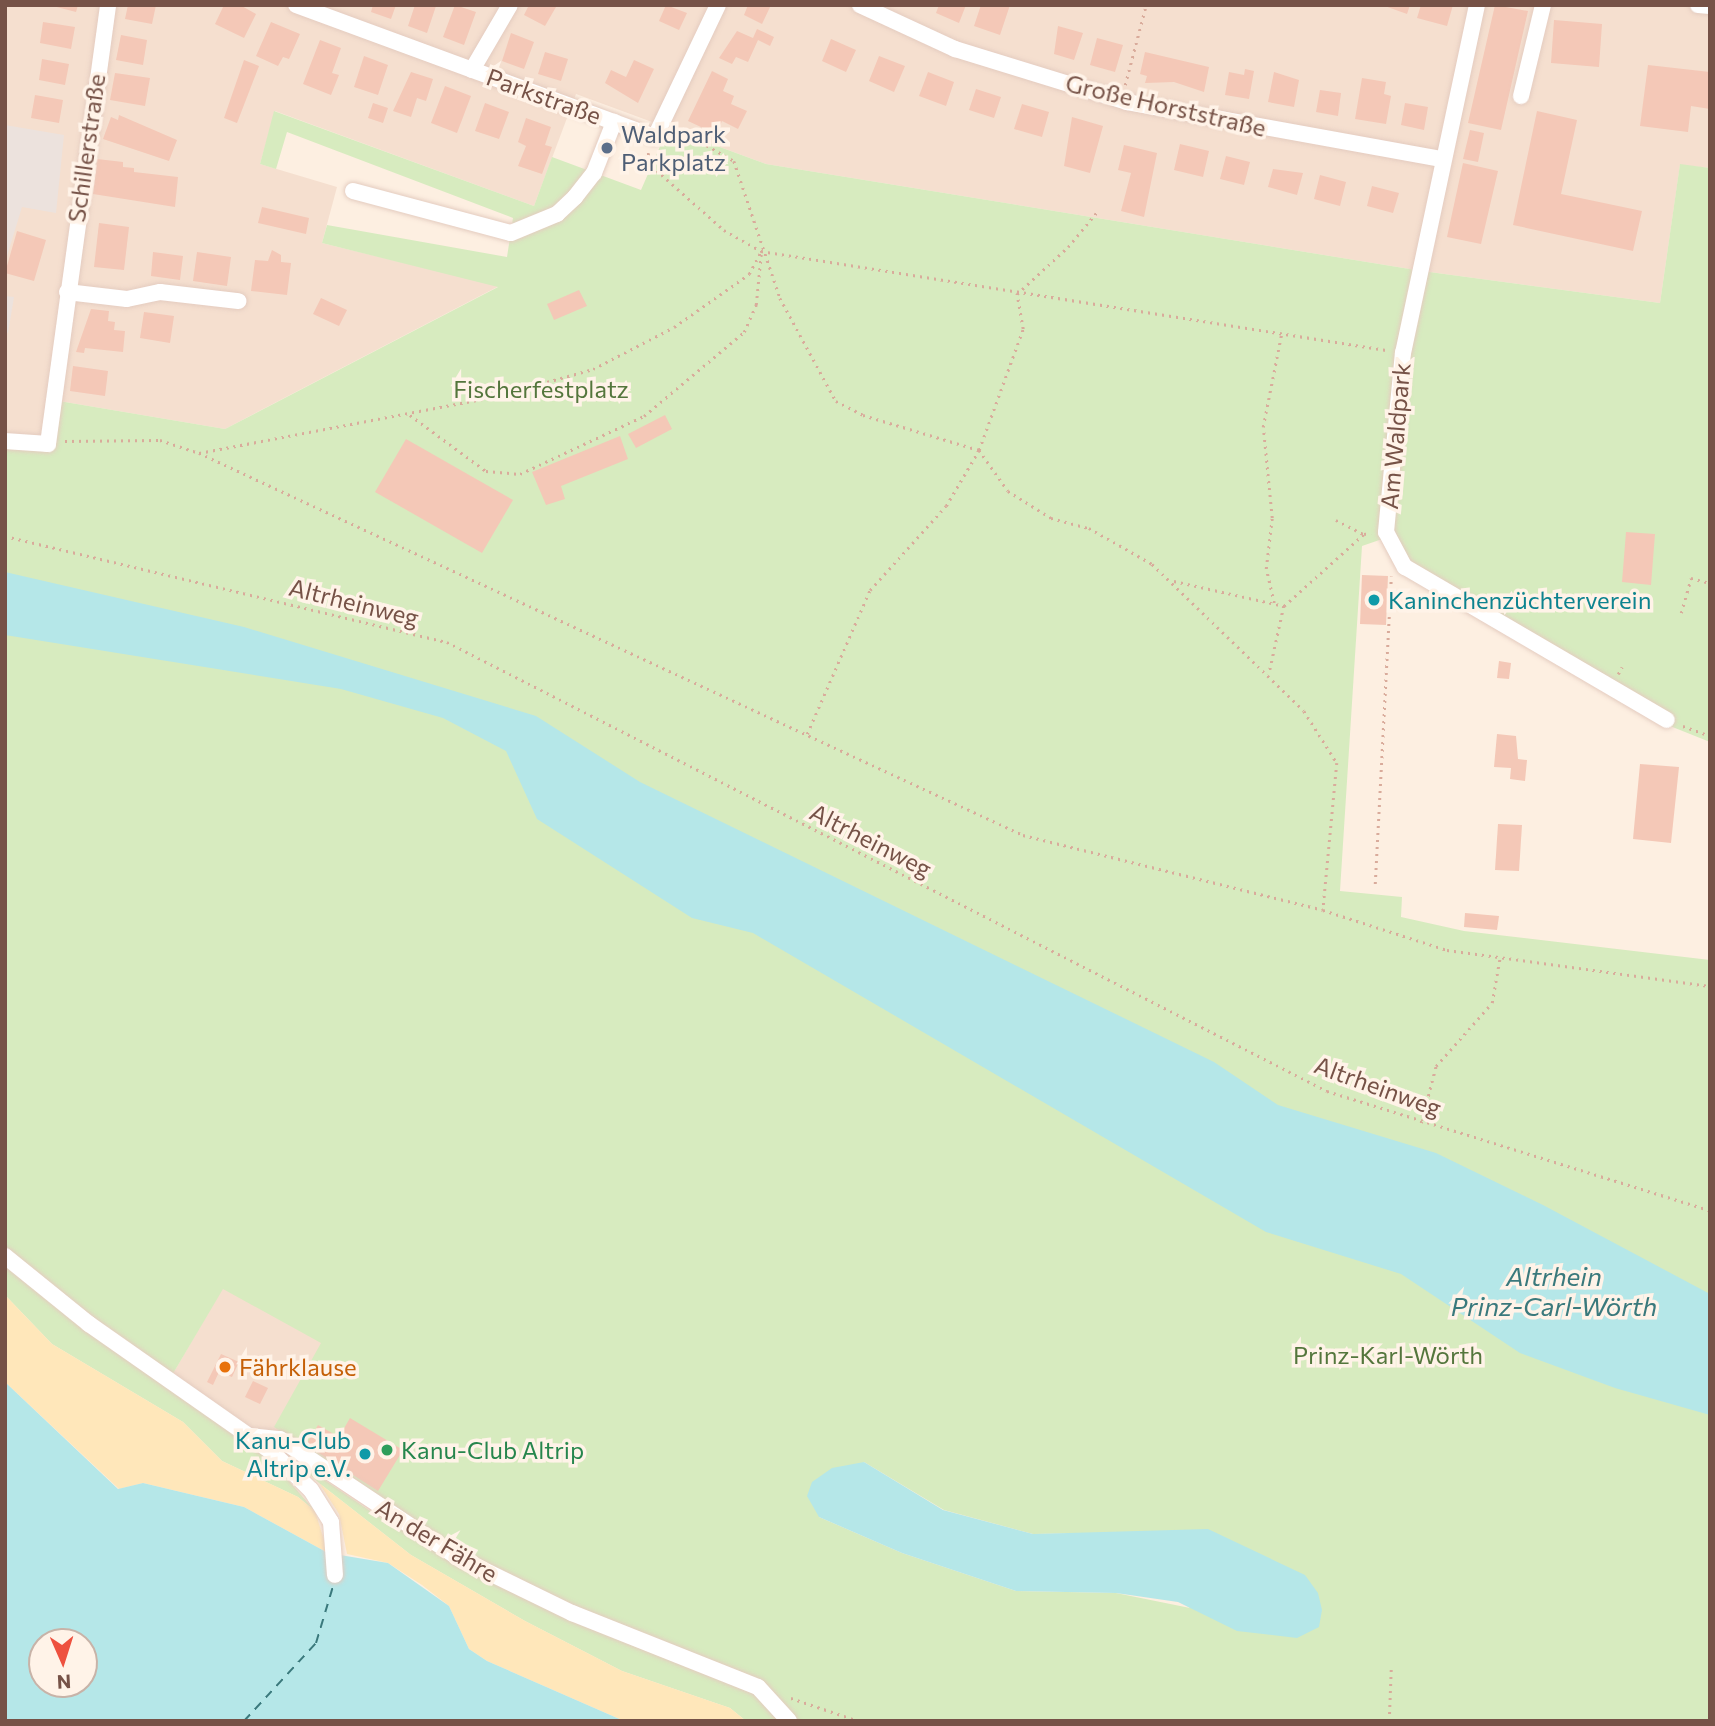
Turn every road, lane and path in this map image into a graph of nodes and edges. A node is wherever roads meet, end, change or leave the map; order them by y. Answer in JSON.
{"nodes":[{"id":1,"x":108,"y":5,"type":"edge"},
{"id":2,"x":510,"y":5,"type":"edge"},
{"id":3,"x":718,"y":5,"type":"edge"},
{"id":4,"x":860,"y":5,"type":"edge"},
{"id":5,"x":1146,"y":5,"type":"edge"},
{"id":6,"x":1477,"y":5,"type":"edge"},
{"id":7,"x":1543,"y":5,"type":"edge"},
{"id":8,"x":1698,"y":5,"type":"edge"},
{"id":9,"x":300,"y":6,"type":"edge"},
{"id":10,"x":1710,"y":6,"type":"edge"},
{"id":11,"x":472,"y":70,"type":"junction"},
{"id":12,"x":1521,"y":96,"type":"dead end"},
{"id":13,"x":1126,"y":102,"type":"junction"},
{"id":14,"x":663,"y":120,"type":"junction"},
{"id":15,"x":614,"y":122,"type":"junction"},
{"id":16,"x":655,"y":137,"type":"junction"},
{"id":17,"x":1441,"y":159,"type":"junction"},
{"id":18,"x":354,"y":191,"type":"dead end"},
{"id":19,"x":1097,"y":212,"type":"dead end"},
{"id":20,"x":761,"y":251,"type":"junction"},
{"id":21,"x":67,"y":292,"type":"junction"},
{"id":22,"x":1017,"y":294,"type":"junction"},
{"id":23,"x":239,"y":301,"type":"dead end"},
{"id":24,"x":1282,"y":331,"type":"junction"},
{"id":25,"x":1403,"y":352,"type":"junction"},
{"id":26,"x":410,"y":414,"type":"junction"},
{"id":27,"x":5,"y":441,"type":"edge"},
{"id":28,"x":48,"y":444,"type":"junction"},
{"id":29,"x":979,"y":450,"type":"junction"},
{"id":30,"x":199,"y":453,"type":"junction"},
{"id":31,"x":1336,"y":520,"type":"dead end"},
{"id":32,"x":1364,"y":534,"type":"junction"},
{"id":33,"x":5,"y":536,"type":"edge"},
{"id":34,"x":1389,"y":538,"type":"junction"},
{"id":35,"x":1171,"y":581,"type":"junction"},
{"id":36,"x":1710,"y":583,"type":"edge"},
{"id":37,"x":1274,"y":603,"type":"junction"},
{"id":38,"x":1284,"y":606,"type":"junction"},
{"id":39,"x":1681,"y":612,"type":"dead end"},
{"id":40,"x":1269,"y":674,"type":"junction"},
{"id":41,"x":1667,"y":720,"type":"joint"},
{"id":42,"x":807,"y":734,"type":"junction"},
{"id":43,"x":1710,"y":736,"type":"edge"},
{"id":44,"x":1375,"y":884,"type":"dead end"},
{"id":45,"x":1323,"y":909,"type":"junction"},
{"id":46,"x":1500,"y":957,"type":"junction"},
{"id":47,"x":1710,"y":986,"type":"edge"},
{"id":48,"x":1421,"y":1123,"type":"junction"},
{"id":49,"x":1710,"y":1210,"type":"edge"},
{"id":50,"x":5,"y":1256,"type":"edge"},
{"id":51,"x":249,"y":1436,"type":"junction"},
{"id":52,"x":335,"y":1575,"type":"dead end"},
{"id":53,"x":1391,"y":1669,"type":"dead end"},
{"id":54,"x":783,"y":1695,"type":"dead end"},
{"id":55,"x":789,"y":1721,"type":"edge"},
{"id":56,"x":859,"y":1721,"type":"edge"},
{"id":57,"x":1389,"y":1721,"type":"edge"}],
"edges":[{"from":1,"to":21,"type":"street","name":"Schillerstraße"},
{"from":2,"to":11,"type":"street"},
{"from":3,"to":14,"type":"street"},
{"from":4,"to":13,"type":"street","name":"Große Horststraße"},
{"from":5,"to":13,"type":"path"},
{"from":6,"to":17,"type":"street","name":"Am Waldpark"},
{"from":7,"to":12,"type":"street"},
{"from":8,"to":10,"type":"street"},
{"from":9,"to":11,"type":"street","name":"Parkstraße"},
{"from":11,"to":15,"type":"street","name":"Parkstraße"},
{"from":13,"to":17,"type":"street","name":"Große Horststraße"},
{"from":14,"to":16,"type":"street"},
{"from":14,"to":20,"type":"path"},
{"from":15,"to":16,"type":"street","name":"Parkstraße"},
{"from":15,"to":18,"type":"street"},
{"from":16,"to":20,"type":"path"},
{"from":17,"to":25,"type":"street","name":"Am Waldpark"},
{"from":19,"to":22,"type":"path"},
{"from":20,"to":22,"type":"path"},
{"from":20,"to":26,"type":"path"},
{"from":20,"to":26,"type":"path"},
{"from":20,"to":29,"type":"path"},
{"from":21,"to":23,"type":"street"},
{"from":21,"to":28,"type":"street","name":"Schillerstraße"},
{"from":22,"to":24,"type":"path"},
{"from":22,"to":29,"type":"path"},
{"from":24,"to":25,"type":"path"},
{"from":24,"to":37,"type":"path"},
{"from":25,"to":34,"type":"street","name":"Am Waldpark"},
{"from":26,"to":30,"type":"path"},
{"from":27,"to":28,"type":"street"},
{"from":28,"to":30,"type":"path"},
{"from":29,"to":35,"type":"path"},
{"from":29,"to":42,"type":"path"},
{"from":30,"to":42,"type":"path"},
{"from":31,"to":32,"type":"path"},
{"from":32,"to":34,"type":"path"},
{"from":32,"to":38,"type":"path"},
{"from":33,"to":48,"type":"path","name":"Altrheinweg"},
{"from":34,"to":41,"type":"street","name":"Am Waldpark"},
{"from":34,"to":44,"type":"path"},
{"from":35,"to":37,"type":"path"},
{"from":35,"to":40,"type":"path"},
{"from":36,"to":39,"type":"path"},
{"from":37,"to":38,"type":"path"},
{"from":38,"to":40,"type":"path"},
{"from":40,"to":45,"type":"path"},
{"from":41,"to":43,"type":"path"},
{"from":42,"to":45,"type":"path"},
{"from":45,"to":46,"type":"path"},
{"from":46,"to":47,"type":"path"},
{"from":46,"to":48,"type":"path"},
{"from":48,"to":49,"type":"path","name":"Altrheinweg"},
{"from":50,"to":51,"type":"street","name":"An der Fähre"},
{"from":51,"to":52,"type":"street"},
{"from":51,"to":55,"type":"street","name":"An der Fähre"},
{"from":53,"to":57,"type":"path"},
{"from":54,"to":56,"type":"path"}]}
